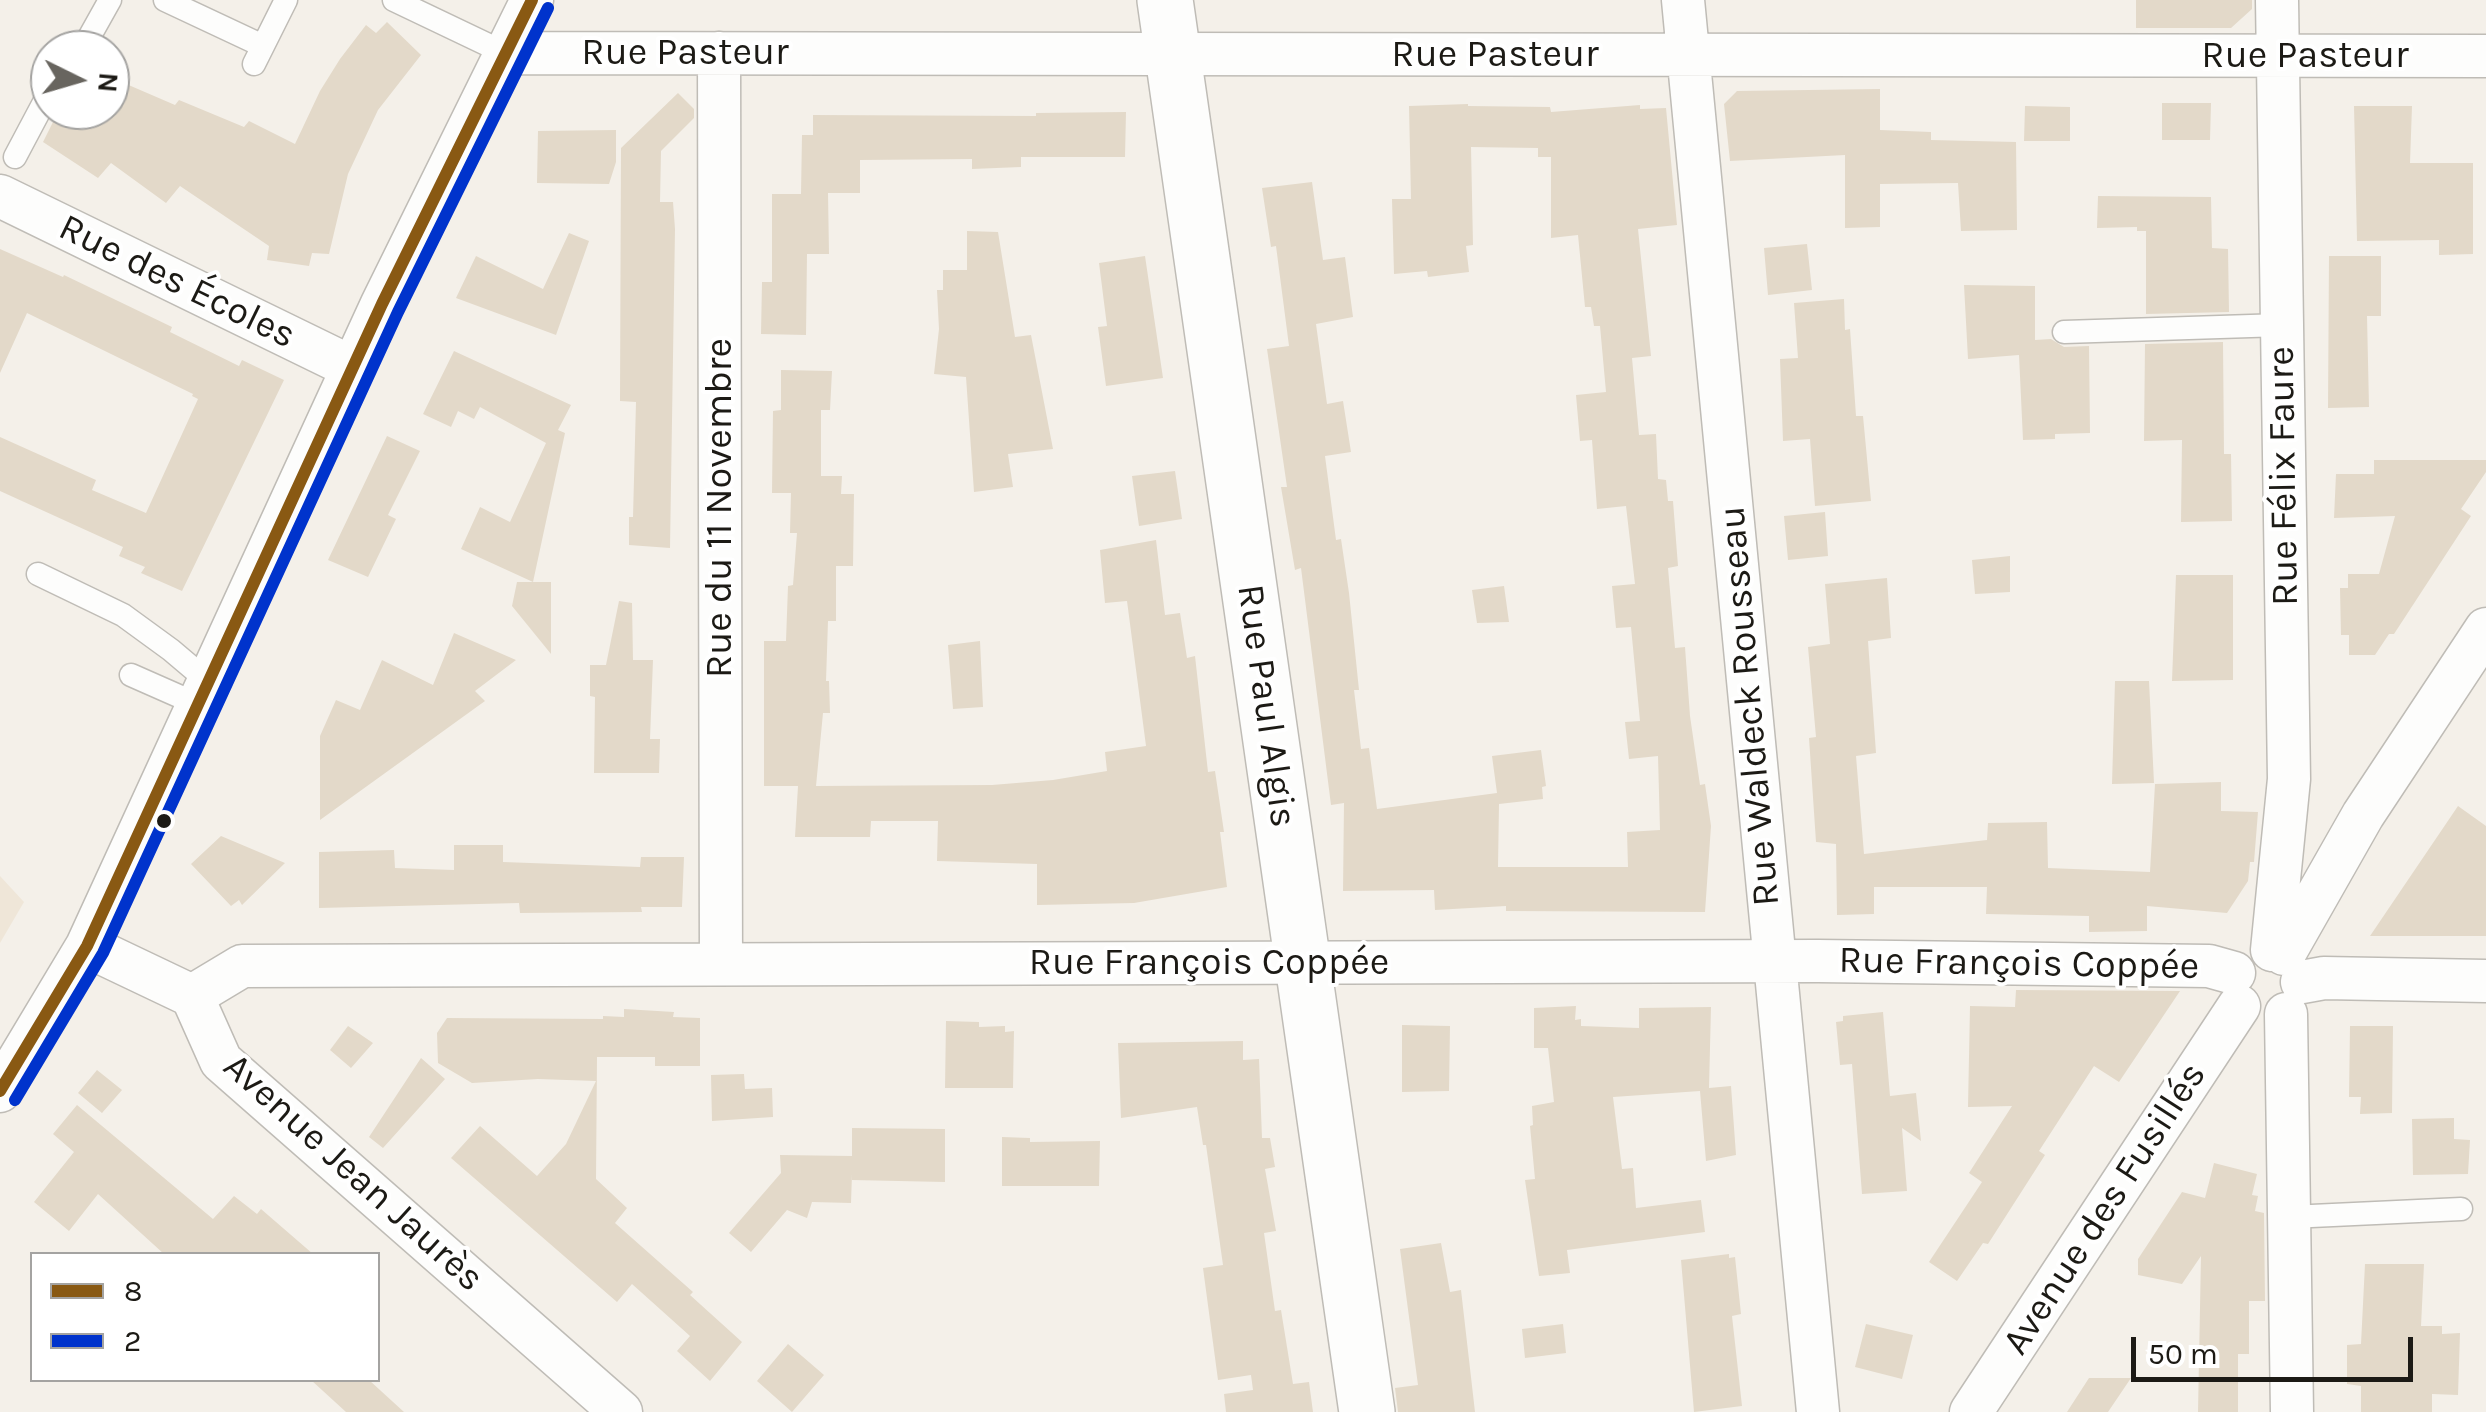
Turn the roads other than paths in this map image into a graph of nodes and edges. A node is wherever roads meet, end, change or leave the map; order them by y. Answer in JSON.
{"nodes":[{"id":1,"x":110,"y":0,"type":"edge"},
{"id":2,"x":165,"y":0,"type":"edge"},
{"id":3,"x":286,"y":0,"type":"edge"},
{"id":4,"x":394,"y":0,"type":"edge"},
{"id":5,"x":532,"y":0,"type":"edge"},
{"id":6,"x":1164,"y":0,"type":"edge"},
{"id":7,"x":1683,"y":0,"type":"edge"},
{"id":8,"x":2277,"y":0,"type":"edge"},
{"id":9,"x":93,"y":30,"type":"edge"},
{"id":10,"x":505,"y":52,"type":"junction"},
{"id":11,"x":719,"y":53,"type":"junction"},
{"id":12,"x":1172,"y":54,"type":"junction"},
{"id":13,"x":1689,"y":55,"type":"junction"},
{"id":14,"x":2277,"y":56,"type":"junction"},
{"id":15,"x":2486,"y":56,"type":"edge"},
{"id":16,"x":31,"y":130,"type":"edge"},
{"id":17,"x":8,"y":177,"type":"edge"},
{"id":18,"x":2282,"y":325,"type":"junction"},
{"id":19,"x":2064,"y":332,"type":"dead end"},
{"id":20,"x":353,"y":368,"type":"junction"},
{"id":21,"x":38,"y":574,"type":"dead end"},
{"id":22,"x":2486,"y":629,"type":"edge"},
{"id":23,"x":131,"y":675,"type":"dead end"},
{"id":24,"x":204,"y":694,"type":"junction"},
{"id":25,"x":87,"y":946,"type":"junction"},
{"id":26,"x":1774,"y":962,"type":"junction"},
{"id":27,"x":1302,"y":963,"type":"junction"},
{"id":28,"x":721,"y":964,"type":"junction"},
{"id":29,"x":2286,"y":975,"type":"junction"},
{"id":30,"x":2486,"y":981,"type":"edge"},
{"id":31,"x":2237,"y":990,"type":"junction"},
{"id":32,"x":192,"y":996,"type":"junction"},
{"id":33,"x":0,"y":1091,"type":"edge"},
{"id":34,"x":2461,"y":1209,"type":"dead end"},
{"id":35,"x":2290,"y":1217,"type":"junction"},
{"id":36,"x":621,"y":1412,"type":"edge"},
{"id":37,"x":1366,"y":1412,"type":"edge"},
{"id":38,"x":1818,"y":1412,"type":"edge"},
{"id":39,"x":1971,"y":1412,"type":"edge"},
{"id":40,"x":2292,"y":1412,"type":"edge"}],
"edges":[{"from":1,"to":9,"type":"lane"},
{"from":2,"to":3,"type":"lane"},
{"from":4,"to":10,"type":"lane"},
{"from":5,"to":10,"type":"street"},
{"from":6,"to":12,"type":"street","name":"Rue Paul Algis"},
{"from":7,"to":13,"type":"street","name":"Rue Waldeck Rousseau"},
{"from":8,"to":14,"type":"street","name":"Rue Félix Faure"},
{"from":10,"to":11,"type":"street","name":"Rue Pasteur"},
{"from":10,"to":20,"type":"street"},
{"from":11,"to":12,"type":"street","name":"Rue Pasteur"},
{"from":11,"to":28,"type":"street","name":"Rue du 11 Novembre"},
{"from":12,"to":13,"type":"street","name":"Rue Pasteur"},
{"from":12,"to":27,"type":"street","name":"Rue Paul Algis"},
{"from":13,"to":14,"type":"street","name":"Rue Pasteur"},
{"from":13,"to":26,"type":"street","name":"Rue Waldeck Rousseau"},
{"from":14,"to":15,"type":"street","name":"Rue Pasteur"},
{"from":14,"to":18,"type":"street","name":"Rue Félix Faure"},
{"from":16,"to":17,"type":"lane"},
{"from":17,"to":20,"type":"street","name":"Rue des Écoles"},
{"from":18,"to":19,"type":"lane"},
{"from":18,"to":29,"type":"street","name":"Rue Félix Faure"},
{"from":20,"to":24,"type":"street"},
{"from":21,"to":24,"type":"lane"},
{"from":22,"to":29,"type":"street"},
{"from":23,"to":24,"type":"lane"},
{"from":24,"to":25,"type":"street"},
{"from":25,"to":32,"type":"street"},
{"from":25,"to":33,"type":"street"},
{"from":26,"to":27,"type":"street","name":"Rue François Coppée"},
{"from":26,"to":31,"type":"street","name":"Rue François Coppée"},
{"from":26,"to":38,"type":"street","name":"Rue Waldeck Rousseau"},
{"from":27,"to":28,"type":"street","name":"Rue François Coppée"},
{"from":27,"to":37,"type":"street","name":"Rue Paul Algis"},
{"from":28,"to":32,"type":"street","name":"Rue François Coppée"},
{"from":29,"to":30,"type":"street"},
{"from":29,"to":31,"type":"street"},
{"from":29,"to":31,"type":"street","name":"Rue François Coppée"},
{"from":29,"to":35,"type":"street","name":"Rue Félix Faure"},
{"from":31,"to":39,"type":"street","name":"Avenue des Fusillés"},
{"from":32,"to":36,"type":"street","name":"Avenue Jean Jaurès"},
{"from":34,"to":35,"type":"lane"},
{"from":35,"to":40,"type":"street","name":"Rue Félix Faure"}]}
